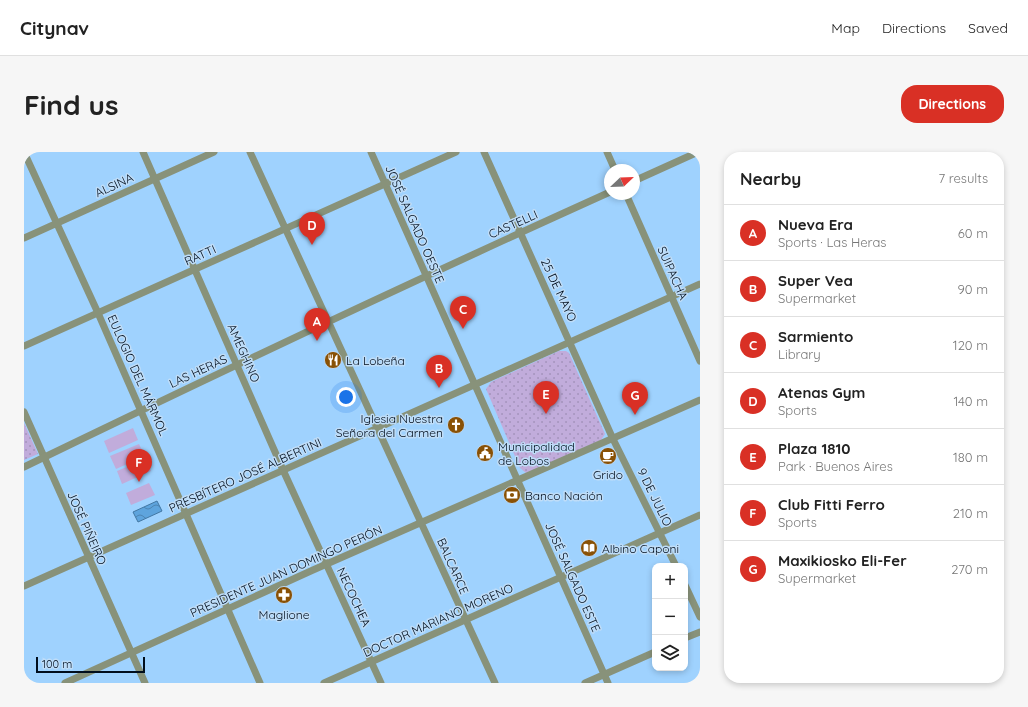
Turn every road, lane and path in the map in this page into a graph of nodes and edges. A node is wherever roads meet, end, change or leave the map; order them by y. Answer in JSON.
{"nodes":[{"id":1,"x":24,"y":152,"type":"edge"},
{"id":2,"x":142,"y":152,"type":"edge"},
{"id":3,"x":214,"y":152,"type":"edge"},
{"id":4,"x":250,"y":152,"type":"edge"},
{"id":5,"x":371,"y":152,"type":"edge"},
{"id":6,"x":456,"y":152,"type":"edge"},
{"id":7,"x":484,"y":152,"type":"edge"},
{"id":8,"x":607,"y":152,"type":"edge"},
{"id":9,"x":698,"y":152,"type":"edge"},
{"id":10,"x":612,"y":164,"type":"edge"},
{"id":11,"x":640,"y":178,"type":"edge"},
{"id":12,"x":154,"y":179,"type":"junction"},
{"id":13,"x":385,"y":183,"type":"junction"},
{"id":14,"x":604,"y":195,"type":"edge"},
{"id":15,"x":629,"y":200,"type":"edge"},
{"id":16,"x":57,"y":224,"type":"junction"},
{"id":17,"x":285,"y":229,"type":"junction"},
{"id":18,"x":520,"y":232,"type":"junction"},
{"id":19,"x":24,"y":238,"type":"edge"},
{"id":20,"x":194,"y":270,"type":"junction"},
{"id":21,"x":425,"y":276,"type":"junction"},
{"id":22,"x":700,"y":284,"type":"edge"},
{"id":23,"x":672,"y":297,"type":"junction"},
{"id":24,"x":98,"y":313,"type":"junction"},
{"id":25,"x":329,"y":322,"type":"junction"},
{"id":26,"x":570,"y":343,"type":"junction"},
{"id":27,"x":24,"y":346,"type":"edge"},
{"id":28,"x":700,"y":361,"type":"edge"},
{"id":29,"x":238,"y":365,"type":"junction"},
{"id":30,"x":476,"y":385,"type":"junction"},
{"id":31,"x":700,"y":400,"type":"edge"},
{"id":32,"x":141,"y":410,"type":"junction"},
{"id":33,"x":24,"y":412,"type":"edge"},
{"id":34,"x":376,"y":429,"type":"junction"},
{"id":35,"x":613,"y":439,"type":"junction"},
{"id":36,"x":44,"y":457,"type":"junction"},
{"id":37,"x":24,"y":467,"type":"edge"},
{"id":38,"x":283,"y":470,"type":"junction"},
{"id":39,"x":518,"y":481,"type":"junction"},
{"id":40,"x":186,"y":513,"type":"junction"},
{"id":41,"x":700,"y":515,"type":"edge"},
{"id":42,"x":422,"y":523,"type":"junction"},
{"id":43,"x":660,"y":533,"type":"junction"},
{"id":44,"x":88,"y":558,"type":"junction"},
{"id":45,"x":675,"y":563,"type":"edge"},
{"id":46,"x":326,"y":564,"type":"junction"},
{"id":47,"x":561,"y":577,"type":"junction"},
{"id":48,"x":24,"y":586,"type":"edge"},
{"id":49,"x":688,"y":591,"type":"edge"},
{"id":50,"x":227,"y":609,"type":"junction"},
{"id":51,"x":700,"y":617,"type":"edge"},
{"id":52,"x":466,"y":620,"type":"junction"},
{"id":53,"x":700,"y":632,"type":"edge"},
{"id":54,"x":688,"y":637,"type":"edge"},
{"id":55,"x":131,"y":652,"type":"junction"},
{"id":56,"x":652,"y":653,"type":"edge"},
{"id":57,"x":372,"y":662,"type":"junction"},
{"id":58,"x":604,"y":674,"type":"junction"},
{"id":59,"x":64,"y":683,"type":"edge"},
{"id":60,"x":145,"y":683,"type":"edge"},
{"id":61,"x":260,"y":683,"type":"edge"},
{"id":62,"x":324,"y":683,"type":"edge"},
{"id":63,"x":381,"y":683,"type":"edge"},
{"id":64,"x":494,"y":683,"type":"edge"},
{"id":65,"x":585,"y":683,"type":"edge"},
{"id":66,"x":608,"y":683,"type":"edge"}],
"edges":[{"from":1,"to":16,"type":"street","name":"EULOGIO DEL MÁRMOL"},
{"from":2,"to":12,"type":"street","name":"AMEGHINO"},
{"from":3,"to":12,"type":"street","name":"ALSINA"},
{"from":4,"to":17,"type":"street","name":"BALCARCE"},
{"from":5,"to":13,"type":"street","name":"JOSÉ SALGADO OESTE"},
{"from":6,"to":13,"type":"street","name":"RATTI"},
{"from":7,"to":18,"type":"street","name":"25 DE MAYO"},
{"from":8,"to":10,"type":"street"},
{"from":9,"to":11,"type":"street"},
{"from":12,"to":16,"type":"street","name":"ALSINA"},
{"from":12,"to":20,"type":"street","name":"AMEGHINO"},
{"from":13,"to":17,"type":"street","name":"RATTI"},
{"from":13,"to":21,"type":"street","name":"JOSÉ SALGADO OESTE"},
{"from":14,"to":18,"type":"street","name":"CASTELLI"},
{"from":15,"to":23,"type":"street","name":"SUIPACHA"},
{"from":16,"to":19,"type":"street","name":"ALSINA"},
{"from":16,"to":24,"type":"street","name":"EULOGIO DEL MÁRMOL"},
{"from":17,"to":20,"type":"street","name":"RATTI"},
{"from":17,"to":25,"type":"street","name":"BALCARCE"},
{"from":18,"to":21,"type":"street","name":"CASTELLI"},
{"from":18,"to":26,"type":"street","name":"25 DE MAYO"},
{"from":20,"to":24,"type":"street","name":"RATTI"},
{"from":20,"to":29,"type":"street","name":"AMEGHINO"},
{"from":21,"to":25,"type":"street","name":"LAS HERAS"},
{"from":21,"to":30,"type":"street","name":"JOSÉ SALGADO OESTE"},
{"from":22,"to":23,"type":"street","name":"PRESBÍTERO JOSÉ ALBERTINI"},
{"from":23,"to":26,"type":"street","name":"PRESBÍTERO JOSÉ ALBERTINI"},
{"from":23,"to":28,"type":"street","name":"SUIPACHA"},
{"from":24,"to":27,"type":"street","name":"RATTI"},
{"from":24,"to":32,"type":"street","name":"EULOGIO DEL MÁRMOL"},
{"from":25,"to":29,"type":"street","name":"LAS HERAS"},
{"from":25,"to":34,"type":"street","name":"BALCARCE"},
{"from":26,"to":30,"type":"street","name":"PRESBÍTERO JOSÉ ALBERTINI"},
{"from":26,"to":35,"type":"street","name":"25 DE MAYO"},
{"from":29,"to":32,"type":"street","name":"LAS HERAS"},
{"from":29,"to":38,"type":"street","name":"AMEGHINO"},
{"from":30,"to":34,"type":"street","name":"PRESBÍTERO JOSÉ ALBERTINI"},
{"from":30,"to":39,"type":"street","name":"JOSÉ SALGADO OESTE"},
{"from":31,"to":35,"type":"street","name":"PRESIDENTE JUAN DOMINGO PERÓN"},
{"from":32,"to":36,"type":"street","name":"LAS HERAS"},
{"from":32,"to":40,"type":"street","name":"EULOGIO DEL MÁRMOL"},
{"from":33,"to":36,"type":"street","name":"JOSÉ PIÑEIRO"},
{"from":34,"to":38,"type":"street","name":"PRESBÍTERO JOSÉ ALBERTINI"},
{"from":34,"to":42,"type":"street","name":"BALCARCE"},
{"from":35,"to":39,"type":"street","name":"PRESIDENTE JUAN DOMINGO PERÓN"},
{"from":35,"to":43,"type":"street","name":"9 DE JULIO"},
{"from":36,"to":37,"type":"street","name":"LAS HERAS"},
{"from":36,"to":44,"type":"street","name":"JOSÉ PIÑEIRO"},
{"from":38,"to":40,"type":"street","name":"PRESBÍTERO JOSÉ ALBERTINI"},
{"from":38,"to":46,"type":"street","name":"AMEGHINO"},
{"from":39,"to":42,"type":"street","name":"PRESIDENTE JUAN DOMINGO PERÓN"},
{"from":39,"to":47,"type":"street","name":"JOSÉ SALGADO ESTE"},
{"from":40,"to":44,"type":"street","name":"PRESBÍTERO JOSÉ ALBERTINI"},
{"from":40,"to":50,"type":"street","name":"EULOGIO DEL MÁRMOL"},
{"from":41,"to":43,"type":"street","name":"DOCTOR MARIANO MORENO"},
{"from":42,"to":46,"type":"street","name":"PRESIDENTE JUAN DOMINGO PERÓN"},
{"from":42,"to":52,"type":"street","name":"BALCARCE"},
{"from":43,"to":45,"type":"street","name":"9 DE JULIO"},
{"from":43,"to":47,"type":"street","name":"DOCTOR MARIANO MORENO"},
{"from":44,"to":48,"type":"street","name":"PRESBÍTERO JOSÉ ALBERTINI"},
{"from":44,"to":55,"type":"street","name":"JOSÉ PIÑEIRO"},
{"from":46,"to":50,"type":"street","name":"PRESIDENTE JUAN DOMINGO PERÓN"},
{"from":46,"to":57,"type":"street","name":"NECOCHEA"},
{"from":47,"to":52,"type":"street","name":"DOCTOR MARIANO MORENO"},
{"from":47,"to":58,"type":"street","name":"JOSÉ SALGADO ESTE"},
{"from":49,"to":51,"type":"street"},
{"from":50,"to":55,"type":"street","name":"PRESIDENTE JUAN DOMINGO PERÓN"},
{"from":50,"to":61,"type":"street","name":"EULOGIO DEL MÁRMOL"},
{"from":52,"to":57,"type":"street","name":"DOCTOR MARIANO MORENO"},
{"from":52,"to":64,"type":"street","name":"BALCARCE"},
{"from":53,"to":54,"type":"street"},
{"from":55,"to":59,"type":"street","name":"PRESIDENTE JUAN DOMINGO PERÓN"},
{"from":55,"to":60,"type":"street","name":"JOSÉ PIÑEIRO"},
{"from":56,"to":58,"type":"street"},
{"from":57,"to":62,"type":"street","name":"DOCTOR MARIANO MORENO"},
{"from":57,"to":63,"type":"street","name":"NECOCHEA"},
{"from":58,"to":65,"type":"street"},
{"from":58,"to":66,"type":"street","name":"JOSÉ SALGADO ESTE"}]}
